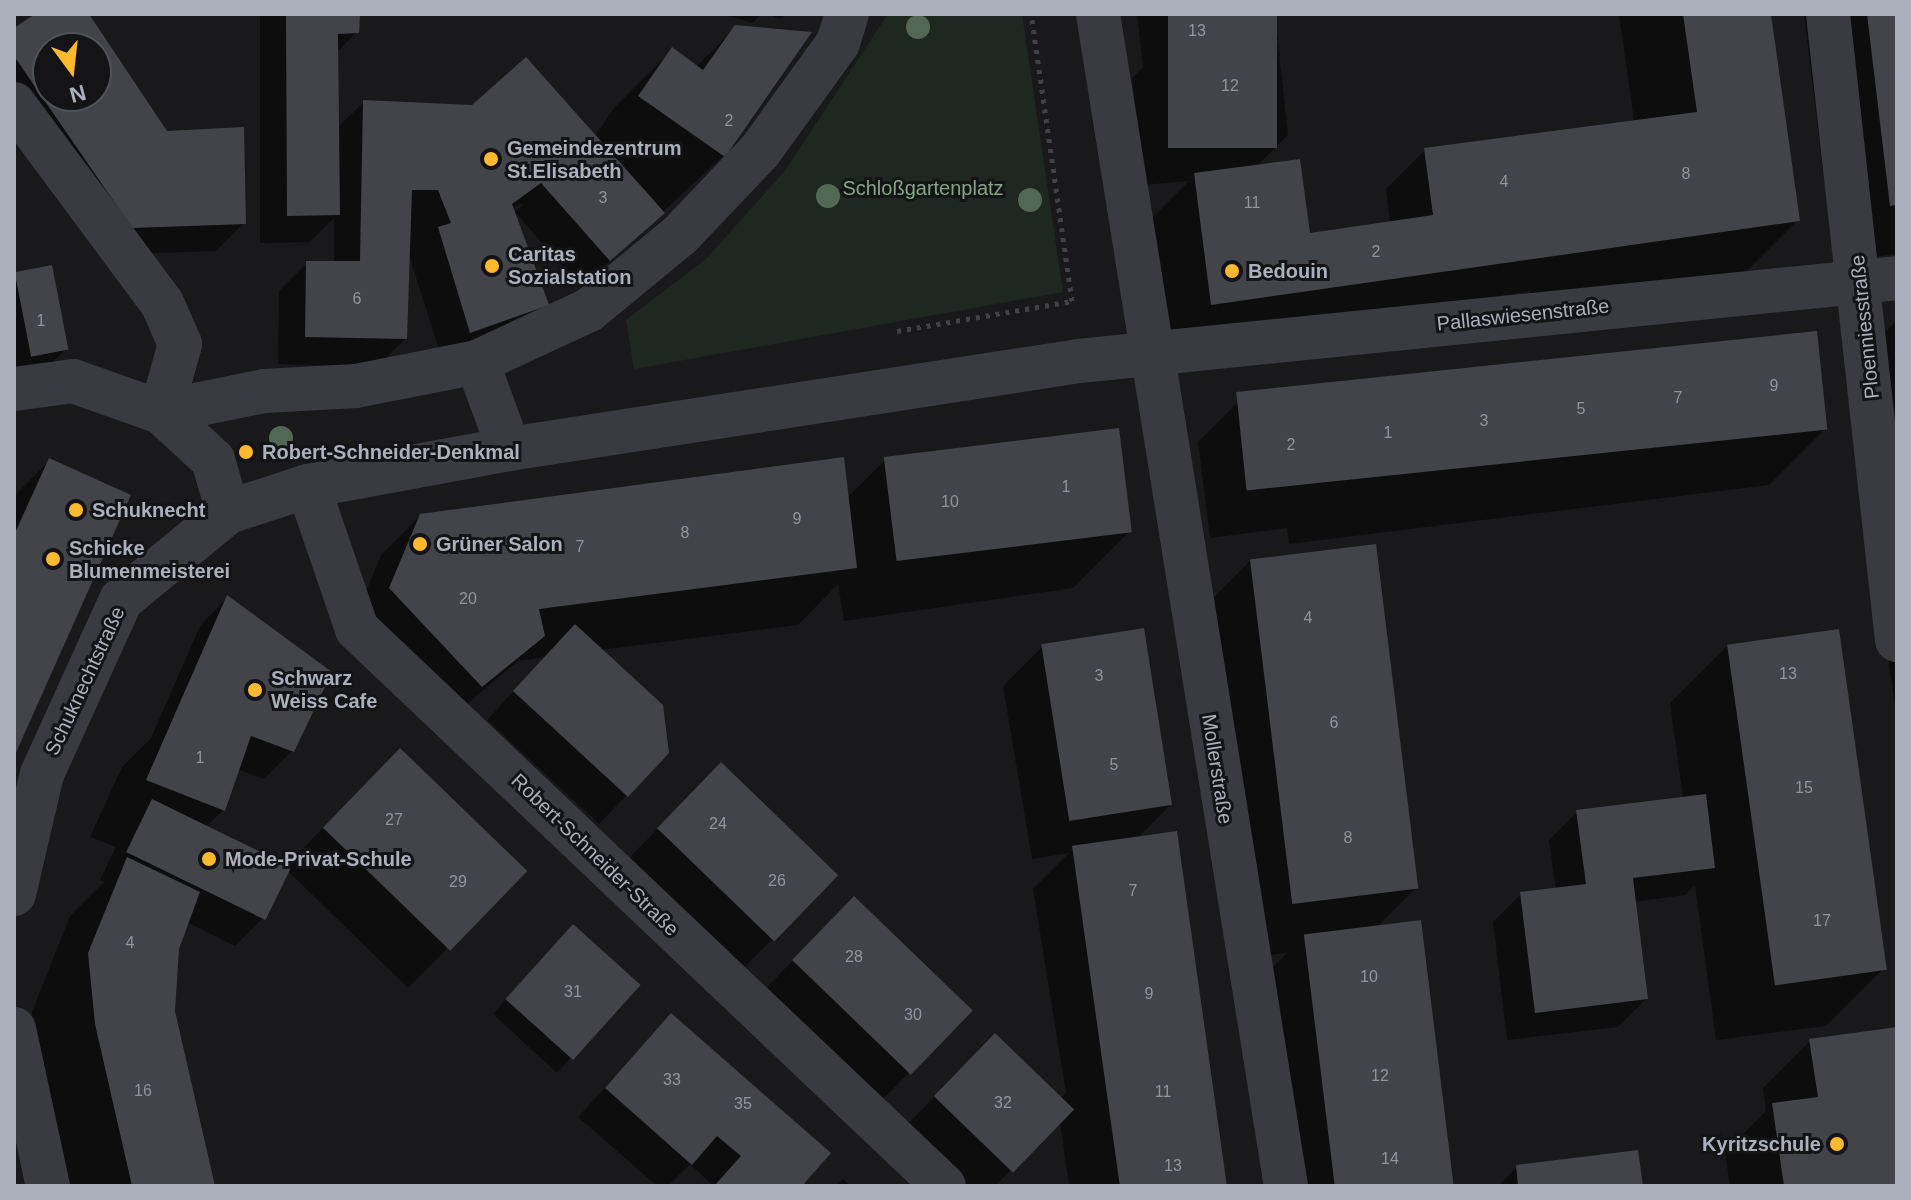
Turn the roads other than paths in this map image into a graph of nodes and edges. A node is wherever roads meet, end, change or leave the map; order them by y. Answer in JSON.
{"nodes":[{"id":1,"x":847,"y":14,"type":"edge"},
{"id":2,"x":1098,"y":14,"type":"edge"},
{"id":3,"x":1828,"y":14,"type":"edge"},
{"id":4,"x":14,"y":104,"type":"edge"},
{"id":5,"x":1879,"y":280,"type":"edge"},
{"id":6,"x":1149,"y":353,"type":"junction"},
{"id":7,"x":477,"y":362,"type":"junction"},
{"id":8,"x":14,"y":389,"type":"edge"},
{"id":9,"x":161,"y":412,"type":"junction"},
{"id":10,"x":509,"y":449,"type":"junction"},
{"id":11,"x":308,"y":486,"type":"junction"},
{"id":12,"x":228,"y":512,"type":"junction"},
{"id":13,"x":1897,"y":640,"type":"edge"},
{"id":14,"x":14,"y":894,"type":"edge"},
{"id":15,"x":14,"y":1029,"type":"edge"},
{"id":16,"x":23,"y":1121,"type":"edge"},
{"id":17,"x":48,"y":1186,"type":"edge"},
{"id":18,"x":944,"y":1186,"type":"edge"},
{"id":19,"x":1286,"y":1186,"type":"edge"}],
"edges":[{"from":1,"to":7,"type":"street"},
{"from":2,"to":6,"type":"street"},
{"from":3,"to":5,"type":"street","name":"Ploenniesstraße"},
{"from":4,"to":9,"type":"street"},
{"from":5,"to":6,"type":"street","name":"Pallaswiesenstraße"},
{"from":5,"to":13,"type":"street","name":"Ploenniesstraße"},
{"from":6,"to":10,"type":"street"},
{"from":6,"to":19,"type":"street","name":"Mollerstraße"},
{"from":7,"to":9,"type":"street"},
{"from":7,"to":10,"type":"street"},
{"from":8,"to":9,"type":"street"},
{"from":9,"to":12,"type":"street"},
{"from":10,"to":11,"type":"street"},
{"from":11,"to":12,"type":"street"},
{"from":11,"to":18,"type":"street","name":"Robert-Schneider-Straße"},
{"from":12,"to":14,"type":"street","name":"Schuknechtstraße"},
{"from":15,"to":16,"type":"street"},
{"from":16,"to":17,"type":"street"}]}
